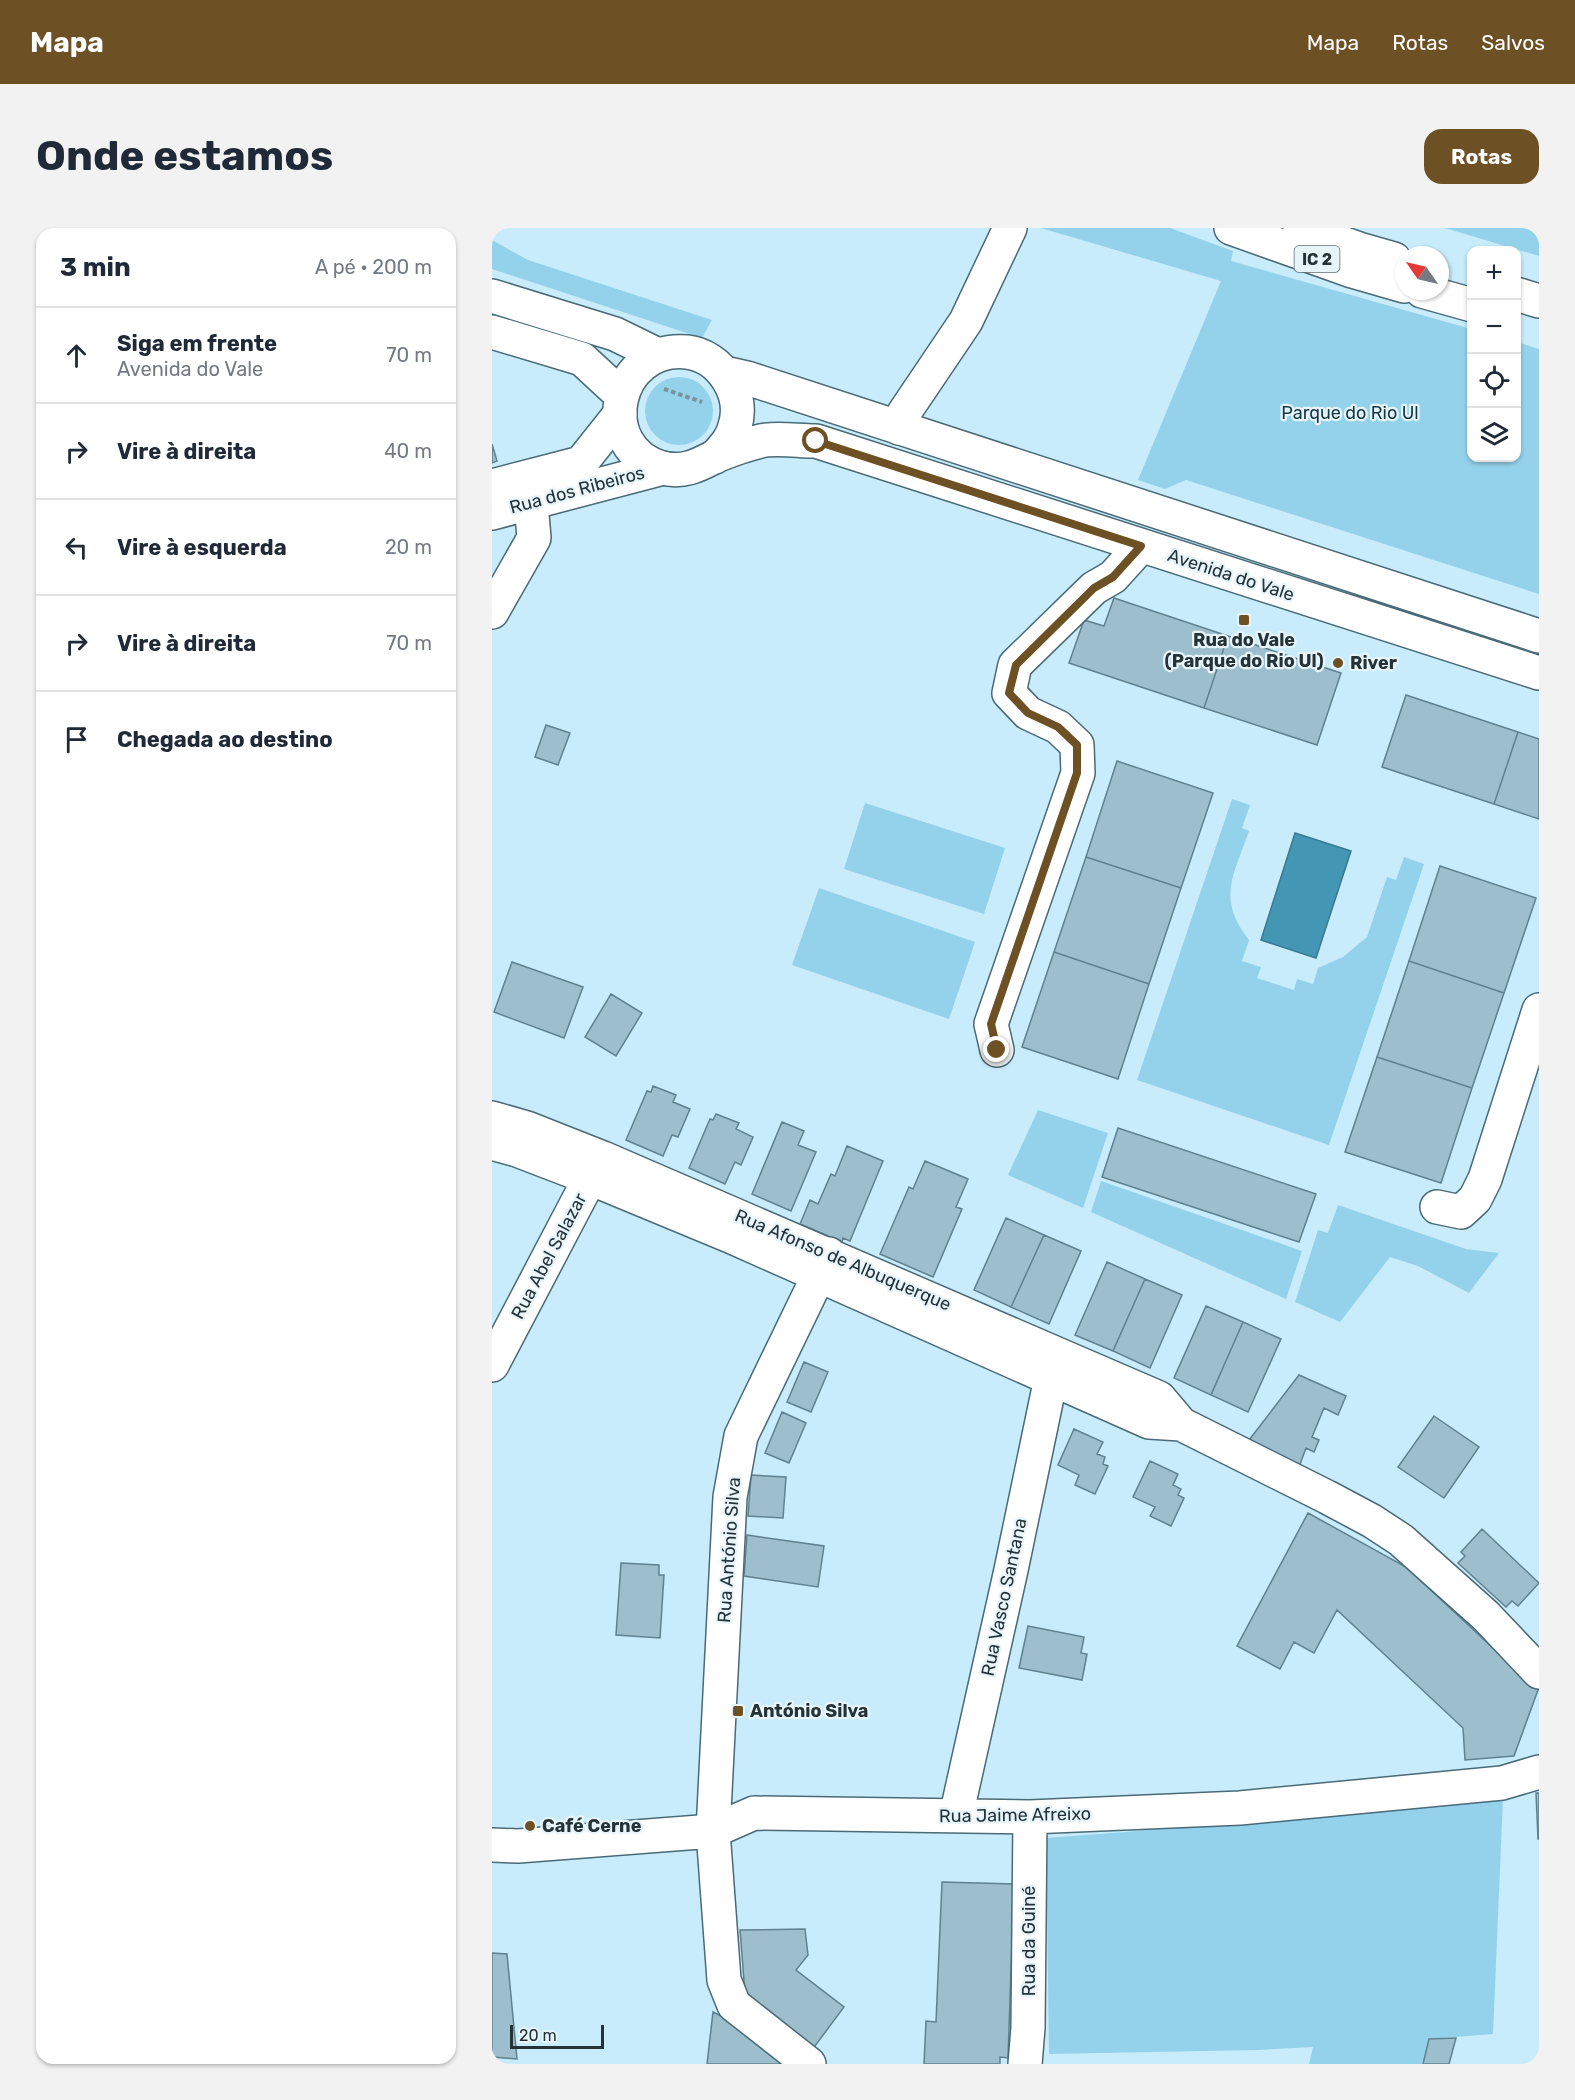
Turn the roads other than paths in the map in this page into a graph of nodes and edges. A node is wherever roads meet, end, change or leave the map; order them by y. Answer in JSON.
{"nodes":[{"id":1,"x":1010,"y":228,"type":"edge"},
{"id":2,"x":1231,"y":228,"type":"edge"},
{"id":3,"x":1300,"y":228,"type":"edge"},
{"id":4,"x":1395,"y":259,"type":"edge"},
{"id":5,"x":1449,"y":276,"type":"edge"},
{"id":6,"x":1467,"y":281,"type":"edge"},
{"id":7,"x":1395,"y":283,"type":"edge"},
{"id":8,"x":492,"y":296,"type":"edge"},
{"id":9,"x":1521,"y":296,"type":"edge"},
{"id":10,"x":1449,"y":299,"type":"edge"},
{"id":11,"x":1539,"y":301,"type":"edge"},
{"id":12,"x":1467,"y":304,"type":"edge"},
{"id":13,"x":1521,"y":319,"type":"edge"},
{"id":14,"x":1539,"y":324,"type":"edge"},
{"id":15,"x":492,"y":332,"type":"edge"},
{"id":16,"x":657,"y":355,"type":"junction"},
{"id":17,"x":725,"y":373,"type":"junction"},
{"id":18,"x":623,"y":395,"type":"junction"},
{"id":19,"x":899,"y":428,"type":"junction"},
{"id":20,"x":716,"y":457,"type":"junction"},
{"id":21,"x":663,"y":468,"type":"junction"},
{"id":22,"x":492,"y":486,"type":"edge"},
{"id":23,"x":531,"y":503,"type":"junction"},
{"id":24,"x":492,"y":513,"type":"edge"},
{"id":25,"x":1141,"y":546,"type":"junction"},
{"id":26,"x":492,"y":612,"type":"edge"},
{"id":27,"x":1539,"y":636,"type":"edge"},
{"id":28,"x":1539,"y":673,"type":"edge"},
{"id":29,"x":1539,"y":1010,"type":"edge"},
{"id":30,"x":997,"y":1050,"type":"dead end"},
{"id":31,"x":492,"y":1118,"type":"edge"},
{"id":32,"x":492,"y":1143,"type":"edge"},
{"id":33,"x":590,"y":1178,"type":"junction"},
{"id":34,"x":1437,"y":1207,"type":"dead end"},
{"id":35,"x":823,"y":1265,"type":"junction"},
{"id":36,"x":492,"y":1365,"type":"edge"},
{"id":37,"x":1051,"y":1378,"type":"junction"},
{"id":38,"x":1181,"y":1424,"type":"junction"},
{"id":39,"x":1539,"y":1672,"type":"edge"},
{"id":40,"x":1539,"y":1772,"type":"edge"},
{"id":41,"x":956,"y":1816,"type":"junction"},
{"id":42,"x":1030,"y":1817,"type":"junction"},
{"id":43,"x":713,"y":1831,"type":"junction"},
{"id":44,"x":492,"y":1845,"type":"edge"},
{"id":45,"x":809,"y":2064,"type":"edge"},
{"id":46,"x":1025,"y":2064,"type":"edge"}],
"edges":[{"from":1,"to":19,"type":"main road"},
{"from":2,"to":7,"type":"main road","number":"IC 2"},
{"from":3,"to":4,"type":"main road","number":"IC 2"},
{"from":5,"to":6,"type":"main road"},
{"from":8,"to":16,"type":"main road"},
{"from":9,"to":11,"type":"main road"},
{"from":10,"to":12,"type":"main road"},
{"from":13,"to":14,"type":"main road"},
{"from":15,"to":18,"type":"main road"},
{"from":16,"to":17,"type":"main road","name":"Avenida do Vale"},
{"from":16,"to":18,"type":"main road"},
{"from":17,"to":19,"type":"main road","name":"Avenida do Vale"},
{"from":17,"to":20,"type":"main road"},
{"from":18,"to":21,"type":"main road"},
{"from":18,"to":22,"type":"main road","name":"Rua dos Ribeiros"},
{"from":19,"to":27,"type":"main road","name":"Avenida do Vale"},
{"from":20,"to":21,"type":"main road","name":"Avenida do Vale"},
{"from":20,"to":25,"type":"main road","name":"Avenida do Vale"},
{"from":21,"to":23,"type":"main road","name":"Rua dos Ribeiros"},
{"from":23,"to":24,"type":"main road","name":"Rua dos Ribeiros"},
{"from":23,"to":26,"type":"main road"},
{"from":25,"to":28,"type":"main road","name":"Avenida do Vale"},
{"from":25,"to":30,"type":"main road"},
{"from":29,"to":34,"type":"main road"},
{"from":31,"to":35,"type":"main road","name":"Rua Afonso de Albuquerque"},
{"from":32,"to":33,"type":"main road","name":"Rua Afonso de Albuquerque"},
{"from":33,"to":35,"type":"main road","name":"Rua Afonso de Albuquerque"},
{"from":33,"to":36,"type":"main road","name":"Rua Abel Salazar"},
{"from":35,"to":37,"type":"main road","name":"Rua Afonso de Albuquerque"},
{"from":35,"to":38,"type":"main road","name":"Rua Afonso de Albuquerque"},
{"from":35,"to":43,"type":"main road","name":"Rua António Silva"},
{"from":37,"to":38,"type":"main road","name":"Rua Afonso de Albuquerque"},
{"from":37,"to":41,"type":"main road","name":"Rua Vasco Santana"},
{"from":38,"to":39,"type":"main road","name":"Rua Afonso de Albuquerque"},
{"from":40,"to":42,"type":"main road","name":"Rua Jaime Afreixo"},
{"from":41,"to":42,"type":"main road","name":"Rua Jaime Afreixo"},
{"from":41,"to":43,"type":"main road","name":"Rua Jaime Afreixo"},
{"from":42,"to":46,"type":"main road","name":"Rua da Guiné"},
{"from":43,"to":44,"type":"main road","name":"Rua Jaime Afreixo"},
{"from":43,"to":45,"type":"main road","name":"Rua António Silva"}]}
